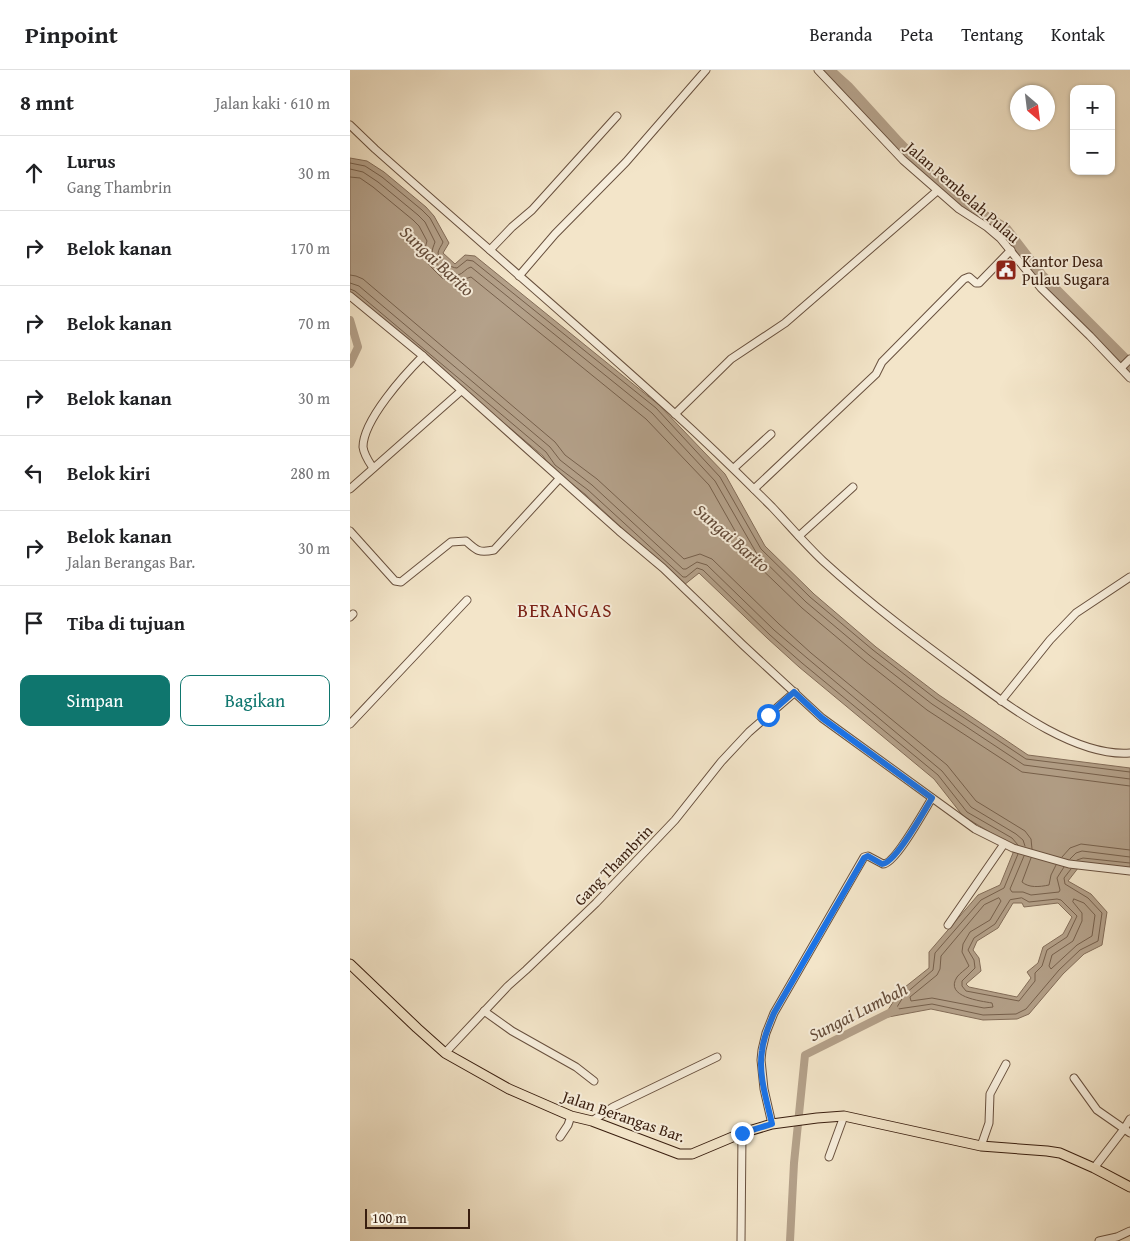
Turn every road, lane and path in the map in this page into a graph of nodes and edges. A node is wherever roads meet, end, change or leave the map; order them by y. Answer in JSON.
{"nodes":[{"id":1,"x":706,"y":70,"type":"edge"},
{"id":2,"x":818,"y":70,"type":"edge"},
{"id":3,"x":617,"y":116,"type":"dead end"},
{"id":4,"x":350,"y":125,"type":"edge"},
{"id":5,"x":937,"y":191,"type":"junction"},
{"id":6,"x":490,"y":250,"type":"junction"},
{"id":7,"x":1011,"y":250,"type":"junction"},
{"id":8,"x":519,"y":276,"type":"junction"},
{"id":9,"x":350,"y":296,"type":"edge"},
{"id":10,"x":423,"y":356,"type":"junction"},
{"id":11,"x":1125,"y":363,"type":"edge"},
{"id":12,"x":1130,"y":378,"type":"edge"},
{"id":13,"x":462,"y":391,"type":"junction"},
{"id":14,"x":675,"y":414,"type":"junction"},
{"id":15,"x":771,"y":434,"type":"dead end"},
{"id":16,"x":373,"y":468,"type":"junction"},
{"id":17,"x":734,"y":468,"type":"junction"},
{"id":18,"x":559,"y":479,"type":"junction"},
{"id":19,"x":853,"y":487,"type":"dead end"},
{"id":20,"x":350,"y":489,"type":"edge"},
{"id":21,"x":754,"y":490,"type":"junction"},
{"id":22,"x":350,"y":531,"type":"edge"},
{"id":23,"x":799,"y":536,"type":"junction"},
{"id":24,"x":1130,"y":577,"type":"edge"},
{"id":25,"x":467,"y":600,"type":"dead end"},
{"id":26,"x":794,"y":692,"type":"junction"},
{"id":27,"x":1001,"y":701,"type":"junction"},
{"id":28,"x":350,"y":724,"type":"edge"},
{"id":29,"x":1130,"y":753,"type":"edge"},
{"id":30,"x":932,"y":798,"type":"junction"},
{"id":31,"x":1004,"y":844,"type":"junction"},
{"id":32,"x":1130,"y":871,"type":"edge"},
{"id":33,"x":948,"y":925,"type":"dead end"},
{"id":34,"x":352,"y":968,"type":"edge"},
{"id":35,"x":484,"y":1011,"type":"junction"},
{"id":36,"x":445,"y":1052,"type":"junction"},
{"id":37,"x":717,"y":1057,"type":"dead end"},
{"id":38,"x":1006,"y":1064,"type":"dead end"},
{"id":39,"x":1074,"y":1078,"type":"dead end"},
{"id":40,"x":594,"y":1081,"type":"dead end"},
{"id":41,"x":571,"y":1116,"type":"junction"},
{"id":42,"x":844,"y":1116,"type":"junction"},
{"id":43,"x":1130,"y":1119,"type":"edge"},
{"id":44,"x":592,"y":1122,"type":"junction"},
{"id":45,"x":774,"y":1124,"type":"junction"},
{"id":46,"x":1127,"y":1131,"type":"edge"},
{"id":47,"x":742,"y":1133,"type":"junction"},
{"id":48,"x":560,"y":1138,"type":"dead end"},
{"id":49,"x":981,"y":1146,"type":"junction"},
{"id":50,"x":829,"y":1157,"type":"dead end"},
{"id":51,"x":1094,"y":1168,"type":"junction"},
{"id":52,"x":1130,"y":1187,"type":"edge"},
{"id":53,"x":1130,"y":1231,"type":"edge"},
{"id":54,"x":741,"y":1241,"type":"edge"},
{"id":55,"x":1099,"y":1241,"type":"edge"}],
"edges":[{"from":1,"to":8,"type":"street"},
{"from":2,"to":5,"type":"street","name":"Jalan Pembelah Pulau"},
{"from":3,"to":6,"type":"street"},
{"from":4,"to":6,"type":"street"},
{"from":5,"to":7,"type":"street","name":"Jalan Pembelah Pulau"},
{"from":5,"to":14,"type":"street"},
{"from":6,"to":8,"type":"street"},
{"from":7,"to":11,"type":"street","name":"Jalan Pembelah Pulau"},
{"from":7,"to":21,"type":"street"},
{"from":8,"to":14,"type":"street"},
{"from":9,"to":10,"type":"street"},
{"from":10,"to":13,"type":"street"},
{"from":10,"to":16,"type":"street"},
{"from":11,"to":12,"type":"street","name":"Jalan Pembelah Pulau"},
{"from":13,"to":16,"type":"street"},
{"from":13,"to":18,"type":"street"},
{"from":14,"to":17,"type":"street"},
{"from":15,"to":17,"type":"street"},
{"from":16,"to":20,"type":"street"},
{"from":17,"to":21,"type":"street"},
{"from":18,"to":22,"type":"street"},
{"from":18,"to":26,"type":"street"},
{"from":19,"to":23,"type":"street"},
{"from":21,"to":23,"type":"street"},
{"from":23,"to":27,"type":"street"},
{"from":24,"to":27,"type":"street"},
{"from":25,"to":28,"type":"street"},
{"from":26,"to":30,"type":"street"},
{"from":26,"to":35,"type":"street","name":"Gang Thambrin"},
{"from":27,"to":29,"type":"street"},
{"from":30,"to":31,"type":"street"},
{"from":30,"to":45,"type":"street"},
{"from":31,"to":32,"type":"street"},
{"from":31,"to":33,"type":"street"},
{"from":34,"to":36,"type":"main road","name":"Jalan Berangas Bar."},
{"from":35,"to":36,"type":"street","name":"Gang Thambrin"},
{"from":35,"to":40,"type":"street"},
{"from":36,"to":41,"type":"main road","name":"Jalan Berangas Bar."},
{"from":37,"to":44,"type":"street"},
{"from":38,"to":49,"type":"street"},
{"from":39,"to":46,"type":"street"},
{"from":41,"to":44,"type":"main road","name":"Jalan Berangas Bar."},
{"from":41,"to":48,"type":"street"},
{"from":42,"to":45,"type":"main road","name":"Jalan Berangas Bar."},
{"from":42,"to":49,"type":"main road","name":"Jalan Berangas Bar."},
{"from":42,"to":50,"type":"street"},
{"from":43,"to":46,"type":"street"},
{"from":44,"to":47,"type":"main road","name":"Jalan Berangas Bar."},
{"from":45,"to":47,"type":"main road","name":"Jalan Berangas Bar."},
{"from":46,"to":51,"type":"street"},
{"from":47,"to":54,"type":"street"},
{"from":49,"to":51,"type":"main road","name":"Jalan Berangas Bar."},
{"from":51,"to":52,"type":"main road","name":"Jalan Berangas Bar."},
{"from":53,"to":55,"type":"street"}]}
